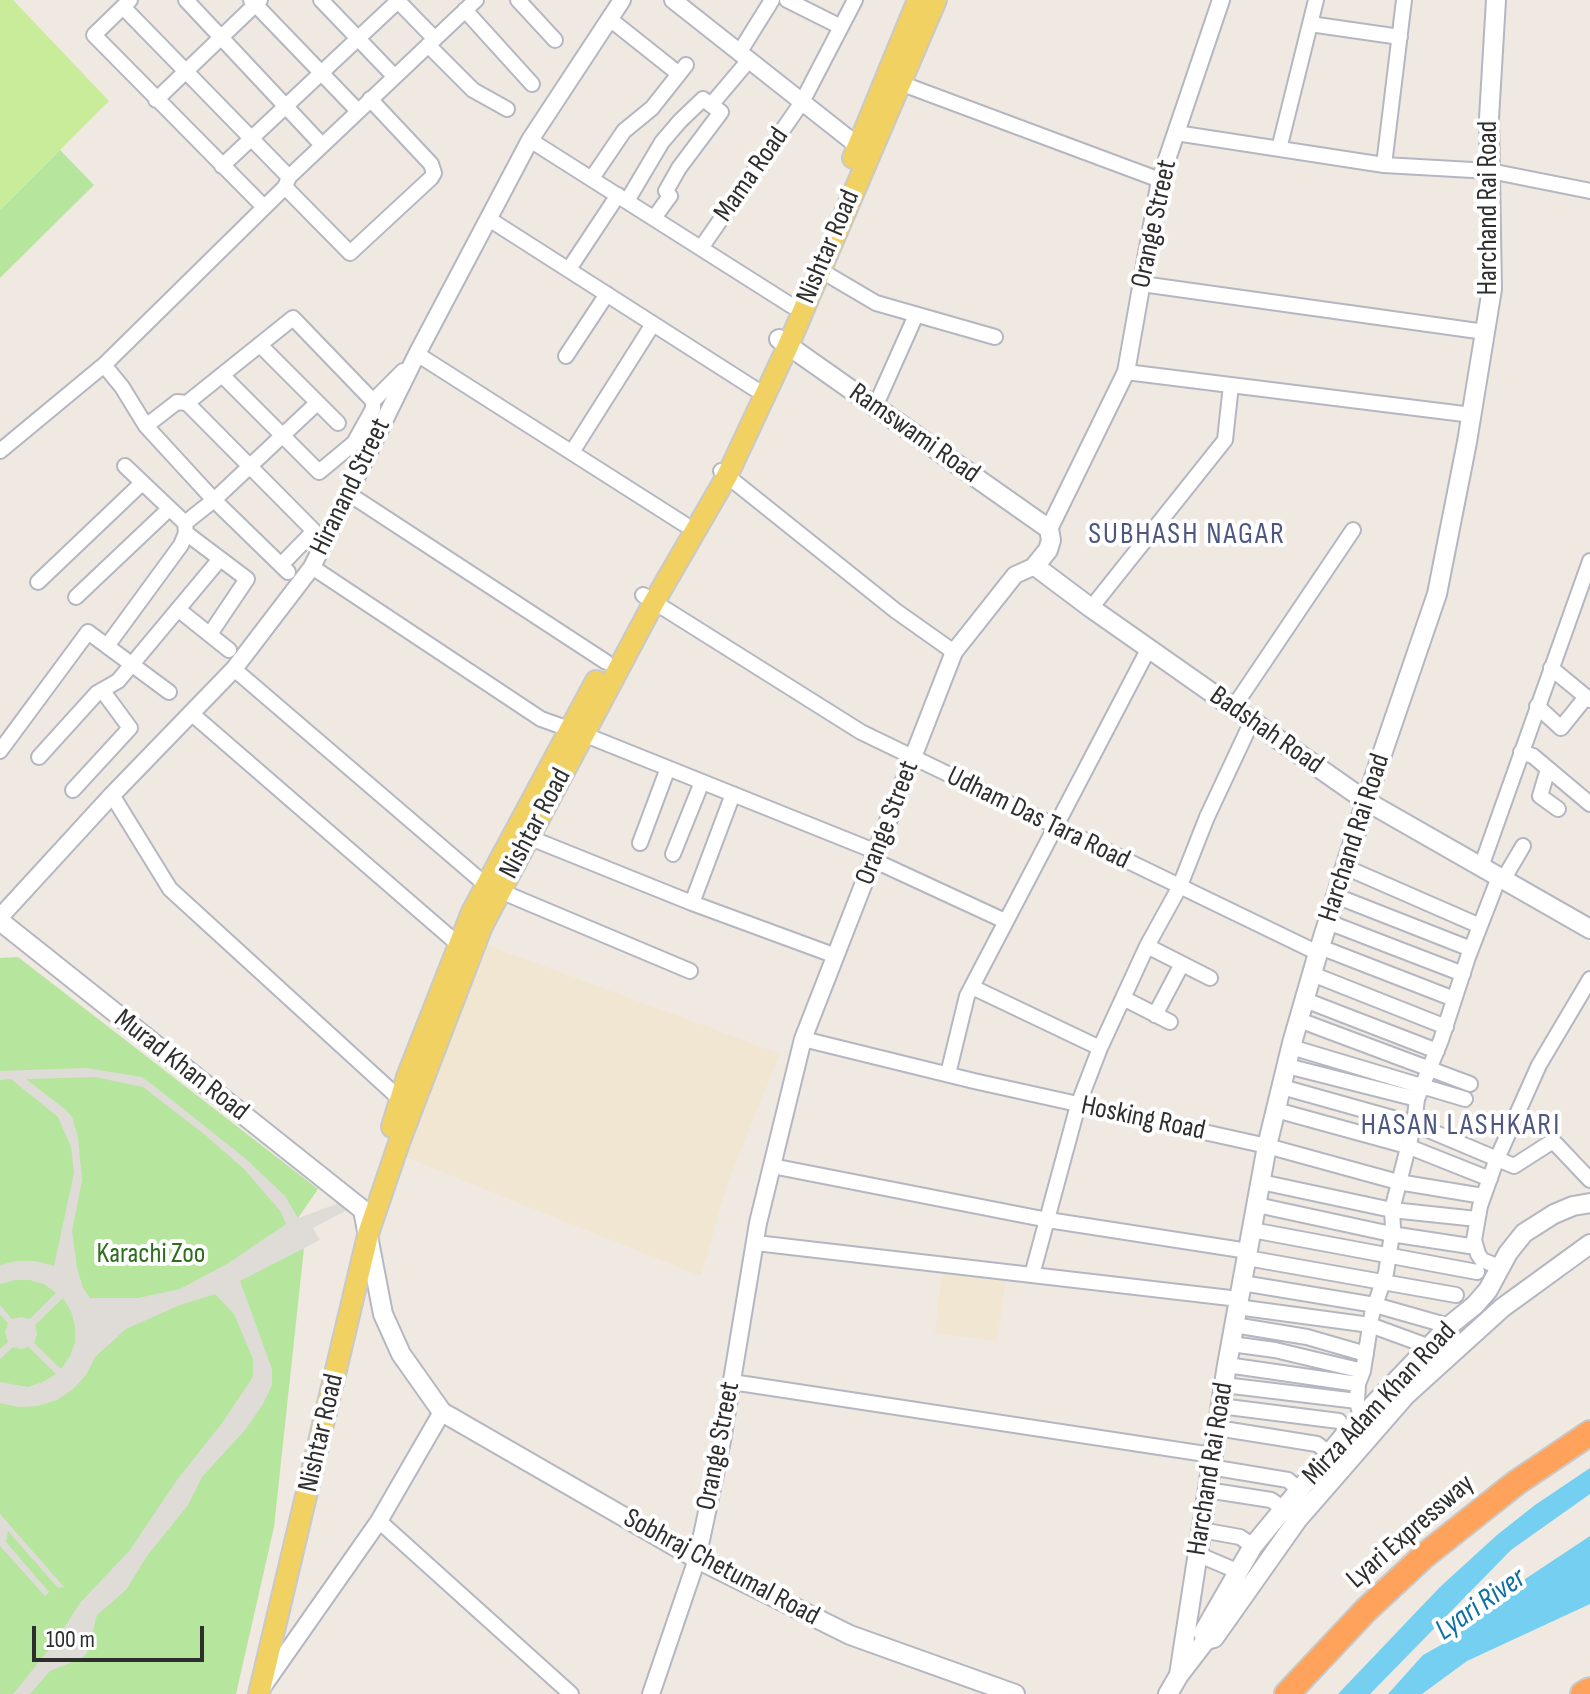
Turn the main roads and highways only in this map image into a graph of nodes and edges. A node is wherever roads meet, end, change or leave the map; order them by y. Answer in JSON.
{"nodes":[{"id":1,"x":918,"y":0,"type":"edge"},
{"id":2,"x":936,"y":0,"type":"edge"},
{"id":3,"x":1496,"y":0,"type":"edge"},
{"id":4,"x":783,"y":342,"type":"junction"},
{"id":5,"x":723,"y":473,"type":"junction"},
{"id":6,"x":1049,"y":529,"type":"joint"},
{"id":7,"x":1035,"y":566,"type":"joint"},
{"id":8,"x":648,"y":598,"type":"junction"},
{"id":9,"x":576,"y":732,"type":"junction"},
{"id":10,"x":1366,"y":801,"type":"junction"},
{"id":11,"x":493,"y":888,"type":"junction"},
{"id":12,"x":0,"y":919,"type":"edge"},
{"id":13,"x":1590,"y":928,"type":"edge"},
{"id":14,"x":1590,"y":1203,"type":"edge"},
{"id":15,"x":363,"y":1210,"type":"junction"},
{"id":16,"x":369,"y":1231,"type":"junction"},
{"id":17,"x":1590,"y":1244,"type":"edge"},
{"id":18,"x":1590,"y":1433,"type":"edge"},
{"id":19,"x":1206,"y":1640,"type":"junction"},
{"id":20,"x":1179,"y":1675,"type":"junction"},
{"id":21,"x":1590,"y":1690,"type":"edge"},
{"id":22,"x":259,"y":1693,"type":"edge"},
{"id":23,"x":1015,"y":1694,"type":"edge"},
{"id":24,"x":1168,"y":1694,"type":"edge"},
{"id":25,"x":1287,"y":1694,"type":"edge"},
{"id":26,"x":1583,"y":1694,"type":"edge"}],
"edges":[{"from":1,"to":4,"type":"main road","name":"Nishtar Road"},
{"from":2,"to":4,"type":"main road","name":"Nishtar Road"},
{"from":3,"to":10,"type":"main road","name":"Harchand Rai Road"},
{"from":4,"to":5,"type":"main road","name":"Nishtar Road"},
{"from":4,"to":5,"type":"main road","name":"Nishtar Road"},
{"from":4,"to":6,"type":"main road","name":"Ramswami Road"},
{"from":5,"to":8,"type":"main road","name":"Nishtar Road"},
{"from":5,"to":8,"type":"main road","name":"Nishtar Road"},
{"from":6,"to":7,"type":"main road","name":"Orange Street"},
{"from":7,"to":10,"type":"main road","name":"Badshah Road"},
{"from":8,"to":9,"type":"main road","name":"Nishtar Road"},
{"from":8,"to":9,"type":"main road","name":"Nishtar Road"},
{"from":9,"to":11,"type":"main road","name":"Nishtar Road"},
{"from":9,"to":11,"type":"main road","name":"Nishtar Road"},
{"from":10,"to":13,"type":"main road","name":"Badshah Road"},
{"from":10,"to":20,"type":"main road","name":"Harchand Rai Road"},
{"from":11,"to":15,"type":"main road","name":"Nishtar Road"},
{"from":11,"to":16,"type":"main road","name":"Nishtar Road"},
{"from":12,"to":15,"type":"main road","name":"Murad Khan Road"},
{"from":14,"to":19,"type":"main road","name":"Mirza Adam Khan Road"},
{"from":15,"to":16,"type":"main road"},
{"from":15,"to":22,"type":"main road","name":"Nishtar Road"},
{"from":16,"to":22,"type":"main road","name":"Nishtar Road"},
{"from":16,"to":23,"type":"main road","name":"Sobhraj Chetumal Road"},
{"from":17,"to":19,"type":"main road","name":"Mirza Adam Khan Road"},
{"from":18,"to":25,"type":"highway","name":"Lyari Expressway"},
{"from":19,"to":20,"type":"main road","name":"Mirza Adam Khan Road"},
{"from":20,"to":24,"type":"main road","name":"Mirza Adam Khan Road"},
{"from":21,"to":26,"type":"highway"}]}
